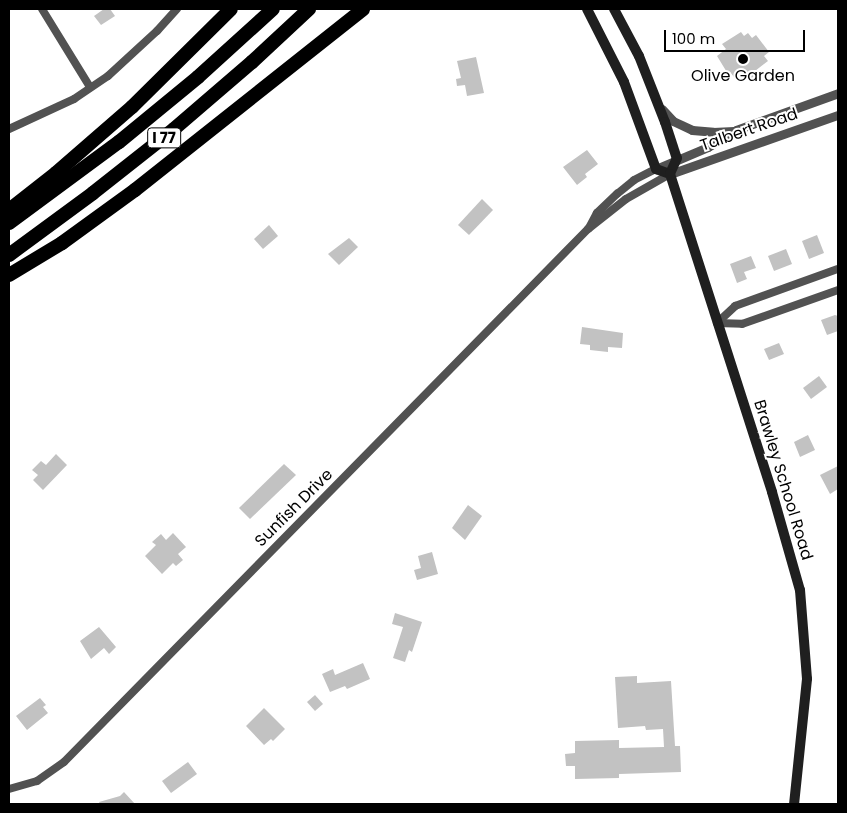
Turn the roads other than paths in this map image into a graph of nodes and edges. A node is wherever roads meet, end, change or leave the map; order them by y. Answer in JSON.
{"nodes":[{"id":1,"x":42,"y":9,"type":"edge"},
{"id":2,"x":177,"y":9,"type":"edge"},
{"id":3,"x":231,"y":9,"type":"edge"},
{"id":4,"x":273,"y":9,"type":"edge"},
{"id":5,"x":309,"y":9,"type":"edge"},
{"id":6,"x":363,"y":9,"type":"edge"},
{"id":7,"x":587,"y":9,"type":"edge"},
{"id":8,"x":614,"y":9,"type":"edge"},
{"id":9,"x":90,"y":87,"type":"junction"},
{"id":10,"x":838,"y":94,"type":"edge"},
{"id":11,"x":659,"y":106,"type":"junction"},
{"id":12,"x":838,"y":113,"type":"edge"},
{"id":13,"x":9,"y":130,"type":"edge"},
{"id":14,"x":736,"y":130,"type":"junction"},
{"id":15,"x":677,"y":158,"type":"junction"},
{"id":16,"x":656,"y":169,"type":"junction"},
{"id":17,"x":670,"y":174,"type":"junction"},
{"id":18,"x":9,"y":210,"type":"edge"},
{"id":19,"x":9,"y":223,"type":"edge"},
{"id":20,"x":588,"y":230,"type":"junction"},
{"id":21,"x":9,"y":255,"type":"edge"},
{"id":22,"x":838,"y":269,"type":"edge"},
{"id":23,"x":9,"y":275,"type":"edge"},
{"id":24,"x":838,"y":290,"type":"edge"},
{"id":25,"x":718,"y":323,"type":"junction"},
{"id":26,"x":9,"y":789,"type":"edge"},
{"id":27,"x":794,"y":804,"type":"edge"}],
"edges":[{"from":1,"to":9,"type":"street"},
{"from":2,"to":9,"type":"street"},
{"from":3,"to":18,"type":"highway"},
{"from":4,"to":19,"type":"highway","number":"I 77"},
{"from":5,"to":21,"type":"highway","number":"I 77"},
{"from":6,"to":23,"type":"highway"},
{"from":7,"to":16,"type":"main road"},
{"from":8,"to":11,"type":"main road"},
{"from":9,"to":13,"type":"street"},
{"from":10,"to":14,"type":"street","name":"Talbert Road"},
{"from":11,"to":14,"type":"street"},
{"from":11,"to":15,"type":"main road"},
{"from":12,"to":17,"type":"street","name":"Talbert Road"},
{"from":14,"to":15,"type":"street","name":"Talbert Road"},
{"from":15,"to":16,"type":"street","name":"Sunfish Drive"},
{"from":15,"to":17,"type":"main road"},
{"from":16,"to":17,"type":"main road"},
{"from":16,"to":20,"type":"street","name":"Sunfish Drive"},
{"from":17,"to":20,"type":"street","name":"Sunfish Drive"},
{"from":17,"to":25,"type":"main road","name":"Brawley School Road"},
{"from":20,"to":26,"type":"street","name":"Sunfish Drive"},
{"from":22,"to":25,"type":"street"},
{"from":24,"to":25,"type":"street"},
{"from":25,"to":27,"type":"main road","name":"Brawley School Road"}]}
